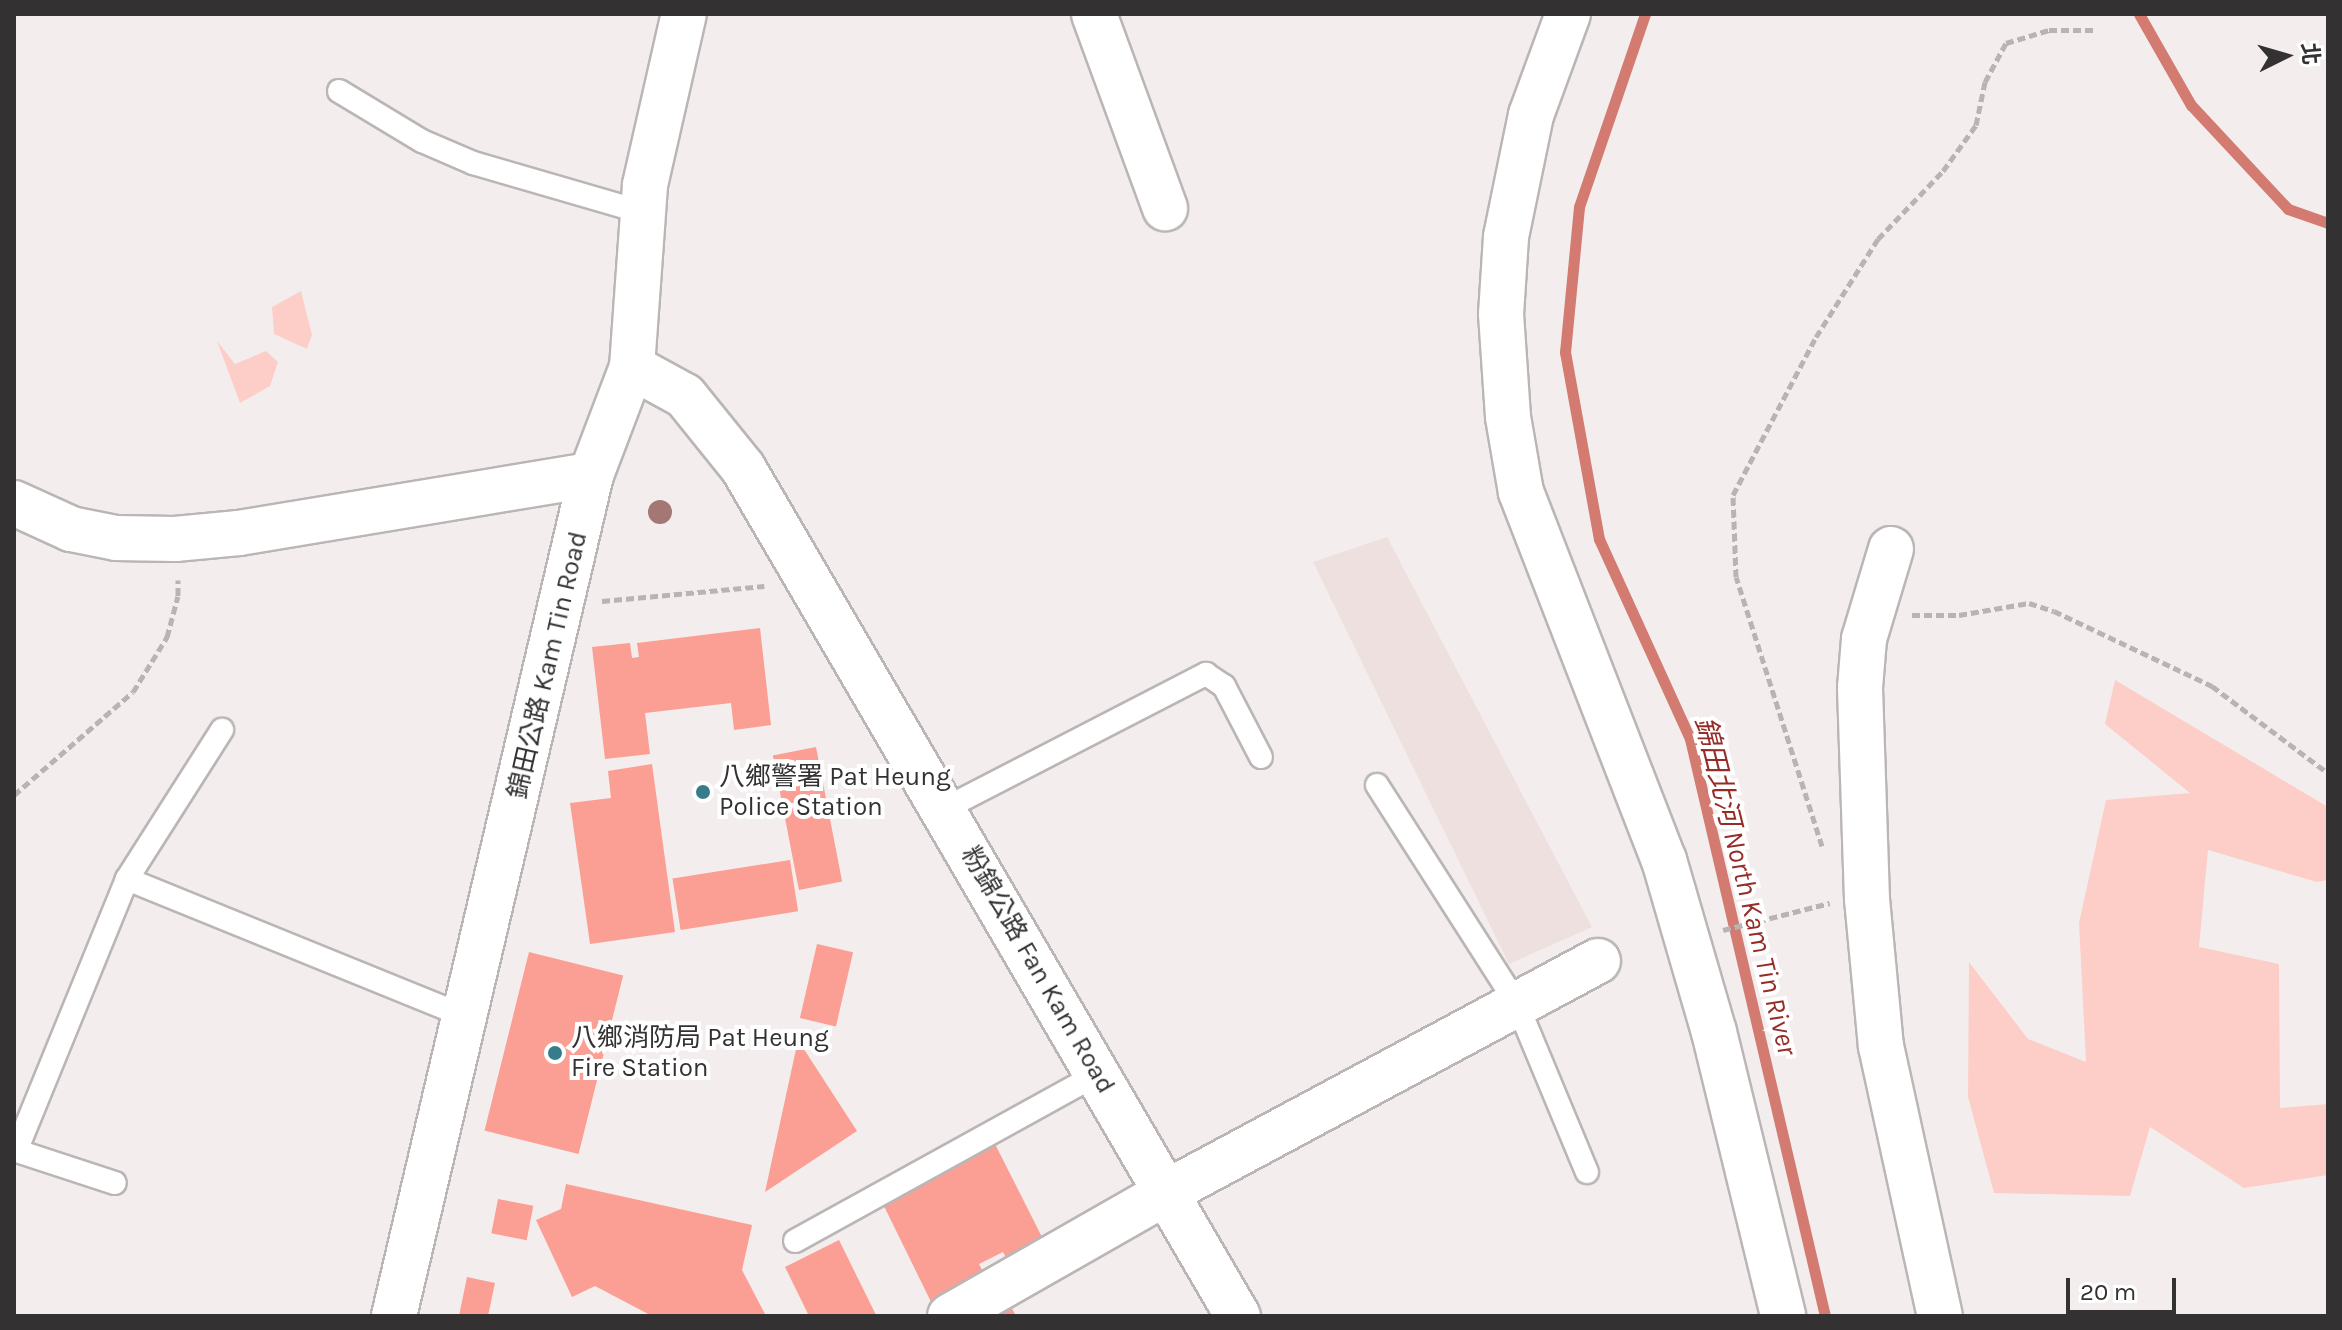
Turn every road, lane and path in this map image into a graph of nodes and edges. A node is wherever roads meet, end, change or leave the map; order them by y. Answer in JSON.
{"nodes":[{"id":1,"x":684,"y":14,"type":"edge"},
{"id":2,"x":1094,"y":14,"type":"edge"},
{"id":3,"x":1568,"y":14,"type":"edge"},
{"id":4,"x":2097,"y":30,"type":"dead end"},
{"id":5,"x":339,"y":91,"type":"dead end"},
{"id":6,"x":1165,"y":208,"type":"dead end"},
{"id":7,"x":642,"y":212,"type":"junction"},
{"id":8,"x":632,"y":367,"type":"junction"},
{"id":9,"x":591,"y":475,"type":"junction"},
{"id":10,"x":14,"y":503,"type":"edge"},
{"id":11,"x":175,"y":539,"type":"junction"},
{"id":12,"x":1891,"y":549,"type":"dead end"},
{"id":13,"x":764,"y":586,"type":"dead end"},
{"id":14,"x":588,"y":602,"type":"dead end"},
{"id":15,"x":1872,"y":608,"type":"junction"},
{"id":16,"x":222,"y":730,"type":"dead end"},
{"id":17,"x":1261,"y":757,"type":"dead end"},
{"id":18,"x":2328,"y":773,"type":"edge"},
{"id":19,"x":1377,"y":785,"type":"dead end"},
{"id":20,"x":14,"y":795,"type":"edge"},
{"id":21,"x":944,"y":809,"type":"junction"},
{"id":22,"x":1825,"y":860,"type":"dead end"},
{"id":23,"x":127,"y":879,"type":"junction"},
{"id":24,"x":1830,"y":888,"type":"dead end"},
{"id":25,"x":1707,"y":934,"type":"dead end"},
{"id":26,"x":1598,"y":961,"type":"dead end"},
{"id":27,"x":1517,"y":1004,"type":"junction"},
{"id":28,"x":464,"y":1016,"type":"junction"},
{"id":29,"x":1098,"y":1074,"type":"junction"},
{"id":30,"x":15,"y":1151,"type":"edge"},
{"id":31,"x":1587,"y":1172,"type":"dead end"},
{"id":32,"x":115,"y":1183,"type":"dead end"},
{"id":33,"x":1167,"y":1192,"type":"junction"},
{"id":34,"x":795,"y":1241,"type":"dead end"},
{"id":35,"x":394,"y":1316,"type":"edge"},
{"id":36,"x":950,"y":1316,"type":"edge"},
{"id":37,"x":1238,"y":1316,"type":"edge"},
{"id":38,"x":1783,"y":1316,"type":"edge"},
{"id":39,"x":1940,"y":1316,"type":"edge"}],
"edges":[{"from":1,"to":7,"type":"street","name":"錦田公路 Kam Tin Road"},
{"from":2,"to":6,"type":"street"},
{"from":3,"to":38,"type":"street"},
{"from":4,"to":22,"type":"path"},
{"from":5,"to":7,"type":"lane"},
{"from":7,"to":8,"type":"street","name":"錦田公路 Kam Tin Road"},
{"from":8,"to":9,"type":"street","name":"錦田公路 Kam Tin Road"},
{"from":8,"to":21,"type":"street","name":"粉錦公路 Fan Kam Road"},
{"from":9,"to":11,"type":"street"},
{"from":9,"to":28,"type":"street","name":"錦田公路 Kam Tin Road"},
{"from":10,"to":11,"type":"street"},
{"from":11,"to":20,"type":"path"},
{"from":12,"to":15,"type":"street"},
{"from":13,"to":14,"type":"path"},
{"from":15,"to":18,"type":"path"},
{"from":15,"to":39,"type":"street"},
{"from":16,"to":23,"type":"lane"},
{"from":17,"to":21,"type":"lane"},
{"from":19,"to":27,"type":"lane"},
{"from":21,"to":29,"type":"street","name":"粉錦公路 Fan Kam Road"},
{"from":23,"to":28,"type":"lane"},
{"from":23,"to":30,"type":"lane"},
{"from":24,"to":25,"type":"path"},
{"from":26,"to":27,"type":"street"},
{"from":27,"to":31,"type":"lane"},
{"from":27,"to":33,"type":"street"},
{"from":28,"to":35,"type":"street","name":"錦田公路 Kam Tin Road"},
{"from":29,"to":33,"type":"street","name":"粉錦公路 Fan Kam Road"},
{"from":29,"to":34,"type":"lane"},
{"from":30,"to":32,"type":"lane"},
{"from":33,"to":36,"type":"street"},
{"from":33,"to":37,"type":"street","name":"粉錦公路 Fan Kam Road"}]}
